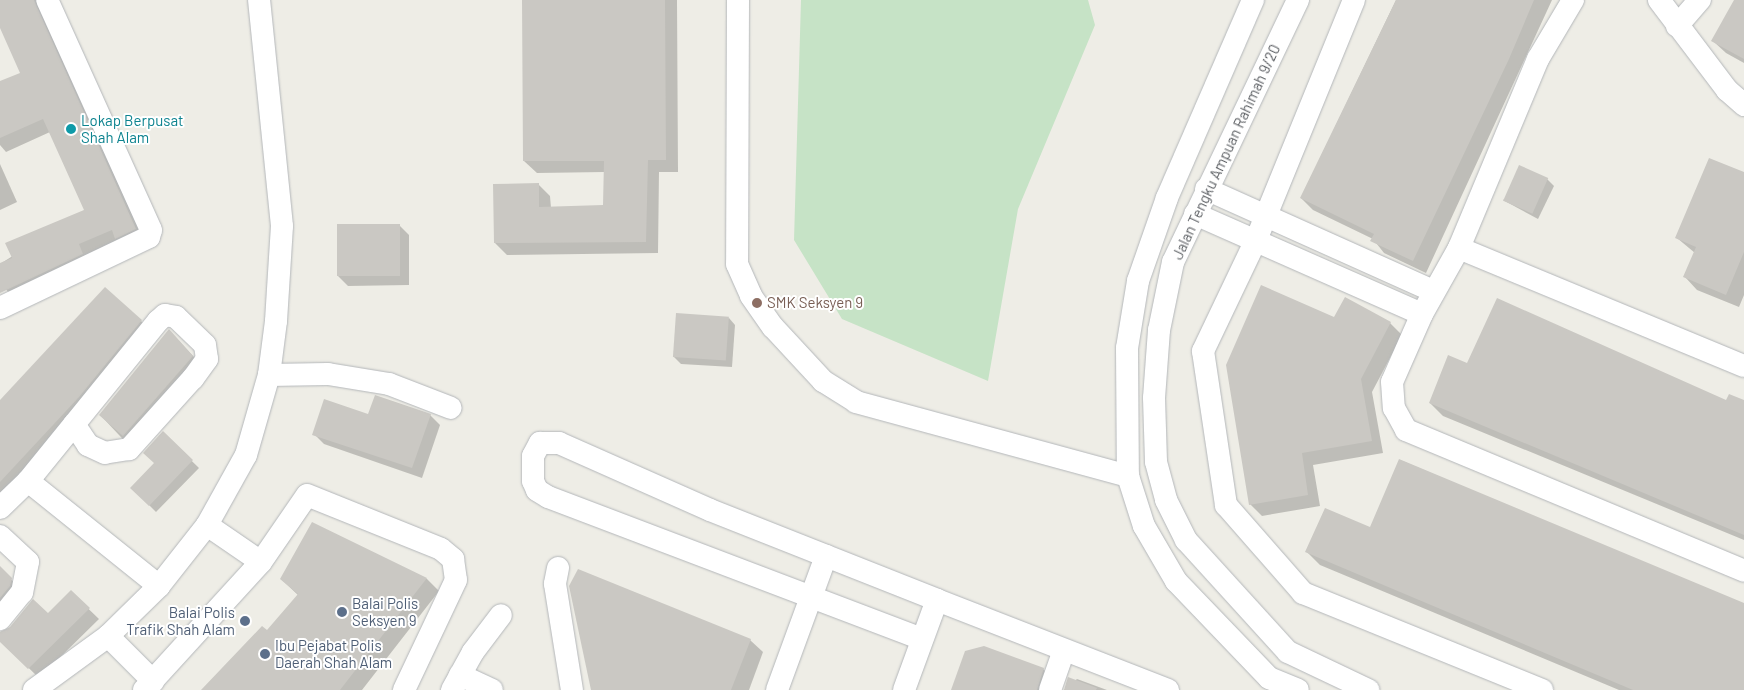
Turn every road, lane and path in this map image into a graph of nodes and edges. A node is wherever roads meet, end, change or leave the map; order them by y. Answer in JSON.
{"nodes":[{"id":1,"x":47,"y":0,"type":"edge"},
{"id":2,"x":259,"y":0,"type":"edge"},
{"id":3,"x":738,"y":0,"type":"edge"},
{"id":4,"x":1253,"y":0,"type":"edge"},
{"id":5,"x":1354,"y":0,"type":"edge"},
{"id":6,"x":1573,"y":0,"type":"edge"},
{"id":7,"x":1659,"y":0,"type":"edge"},
{"id":8,"x":1700,"y":0,"type":"edge"},
{"id":9,"x":1293,"y":2,"type":"edge"},
{"id":10,"x":1677,"y":26,"type":"junction"},
{"id":11,"x":1744,"y":105,"type":"edge"},
{"id":12,"x":1206,"y":189,"type":"junction"},
{"id":13,"x":1194,"y":214,"type":"junction"},
{"id":14,"x":1266,"y":214,"type":"junction"},
{"id":15,"x":1255,"y":242,"type":"junction"},
{"id":16,"x":1459,"y":248,"type":"junction"},
{"id":17,"x":1433,"y":290,"type":"junction"},
{"id":18,"x":0,"y":308,"type":"edge"},
{"id":19,"x":1422,"y":314,"type":"junction"},
{"id":20,"x":1744,"y":366,"type":"edge"},
{"id":21,"x":269,"y":376,"type":"junction"},
{"id":22,"x":451,"y":408,"type":"dead end"},
{"id":23,"x":74,"y":424,"type":"junction"},
{"id":24,"x":1128,"y":476,"type":"junction"},
{"id":25,"x":28,"y":482,"type":"junction"},
{"id":26,"x":0,"y":508,"type":"edge"},
{"id":27,"x":206,"y":524,"type":"junction"},
{"id":28,"x":0,"y":536,"type":"edge"},
{"id":29,"x":826,"y":556,"type":"junction"},
{"id":30,"x":261,"y":562,"type":"junction"},
{"id":31,"x":558,"y":568,"type":"dead end"},
{"id":32,"x":1744,"y":571,"type":"edge"},
{"id":33,"x":159,"y":586,"type":"junction"},
{"id":34,"x":812,"y":598,"type":"junction"},
{"id":35,"x":937,"y":600,"type":"junction"},
{"id":36,"x":501,"y":615,"type":"dead end"},
{"id":37,"x":0,"y":619,"type":"edge"},
{"id":38,"x":108,"y":636,"type":"junction"},
{"id":39,"x":922,"y":639,"type":"junction"},
{"id":40,"x":1064,"y":650,"type":"junction"},
{"id":41,"x":1288,"y":652,"type":"junction"},
{"id":42,"x":456,"y":683,"type":"edge"},
{"id":43,"x":1266,"y":684,"type":"edge"},
{"id":44,"x":148,"y":686,"type":"edge"},
{"id":45,"x":34,"y":690,"type":"edge"},
{"id":46,"x":404,"y":690,"type":"edge"},
{"id":47,"x":492,"y":690,"type":"edge"},
{"id":48,"x":572,"y":690,"type":"edge"},
{"id":49,"x":777,"y":690,"type":"edge"},
{"id":50,"x":904,"y":690,"type":"edge"},
{"id":51,"x":1050,"y":690,"type":"edge"},
{"id":52,"x":1168,"y":690,"type":"edge"},
{"id":53,"x":1298,"y":690,"type":"edge"},
{"id":54,"x":1368,"y":690,"type":"edge"},
{"id":55,"x":1542,"y":690,"type":"edge"}],
"edges":[{"from":1,"to":18,"type":"street"},
{"from":2,"to":21,"type":"street"},
{"from":3,"to":24,"type":"street"},
{"from":4,"to":24,"type":"street","name":"Jalan Tengku Ampuan Rahimah 9/20"},
{"from":5,"to":14,"type":"street"},
{"from":6,"to":16,"type":"street"},
{"from":7,"to":10,"type":"street"},
{"from":8,"to":10,"type":"street"},
{"from":9,"to":12,"type":"street","name":"Jalan Tengku Ampuan Rahimah 9/20"},
{"from":10,"to":11,"type":"street"},
{"from":12,"to":13,"type":"street","name":"Jalan Tengku Ampuan Rahimah 9/20"},
{"from":12,"to":14,"type":"street"},
{"from":13,"to":15,"type":"street"},
{"from":13,"to":41,"type":"street","name":"Jalan Tengku Ampuan Rahimah 9/20"},
{"from":14,"to":15,"type":"street"},
{"from":14,"to":17,"type":"street"},
{"from":15,"to":19,"type":"street"},
{"from":15,"to":55,"type":"street"},
{"from":16,"to":17,"type":"street"},
{"from":16,"to":20,"type":"street"},
{"from":17,"to":19,"type":"street"},
{"from":19,"to":32,"type":"street"},
{"from":21,"to":22,"type":"street"},
{"from":21,"to":27,"type":"street"},
{"from":23,"to":23,"type":"street"},
{"from":23,"to":25,"type":"street"},
{"from":24,"to":43,"type":"street","name":"Jalan Tengku Ampuan Rahimah 9/20"},
{"from":25,"to":26,"type":"street"},
{"from":25,"to":33,"type":"street"},
{"from":27,"to":30,"type":"street"},
{"from":27,"to":33,"type":"street"},
{"from":28,"to":37,"type":"street"},
{"from":29,"to":34,"type":"street"},
{"from":29,"to":34,"type":"street"},
{"from":29,"to":35,"type":"street"},
{"from":30,"to":44,"type":"street"},
{"from":30,"to":46,"type":"street"},
{"from":31,"to":48,"type":"street"},
{"from":33,"to":38,"type":"street"},
{"from":34,"to":39,"type":"street"},
{"from":34,"to":49,"type":"street"},
{"from":35,"to":39,"type":"street"},
{"from":35,"to":40,"type":"street"},
{"from":36,"to":42,"type":"street"},
{"from":38,"to":44,"type":"street"},
{"from":38,"to":45,"type":"street"},
{"from":39,"to":50,"type":"street"},
{"from":40,"to":51,"type":"street"},
{"from":40,"to":52,"type":"street"},
{"from":41,"to":43,"type":"street"},
{"from":41,"to":54,"type":"street","name":"Jalan Tengku Ampuan Rahimah 9/20"},
{"from":42,"to":47,"type":"street"},
{"from":43,"to":53,"type":"street","name":"Jalan Tengku Ampuan Rahimah 9/20"}]}
